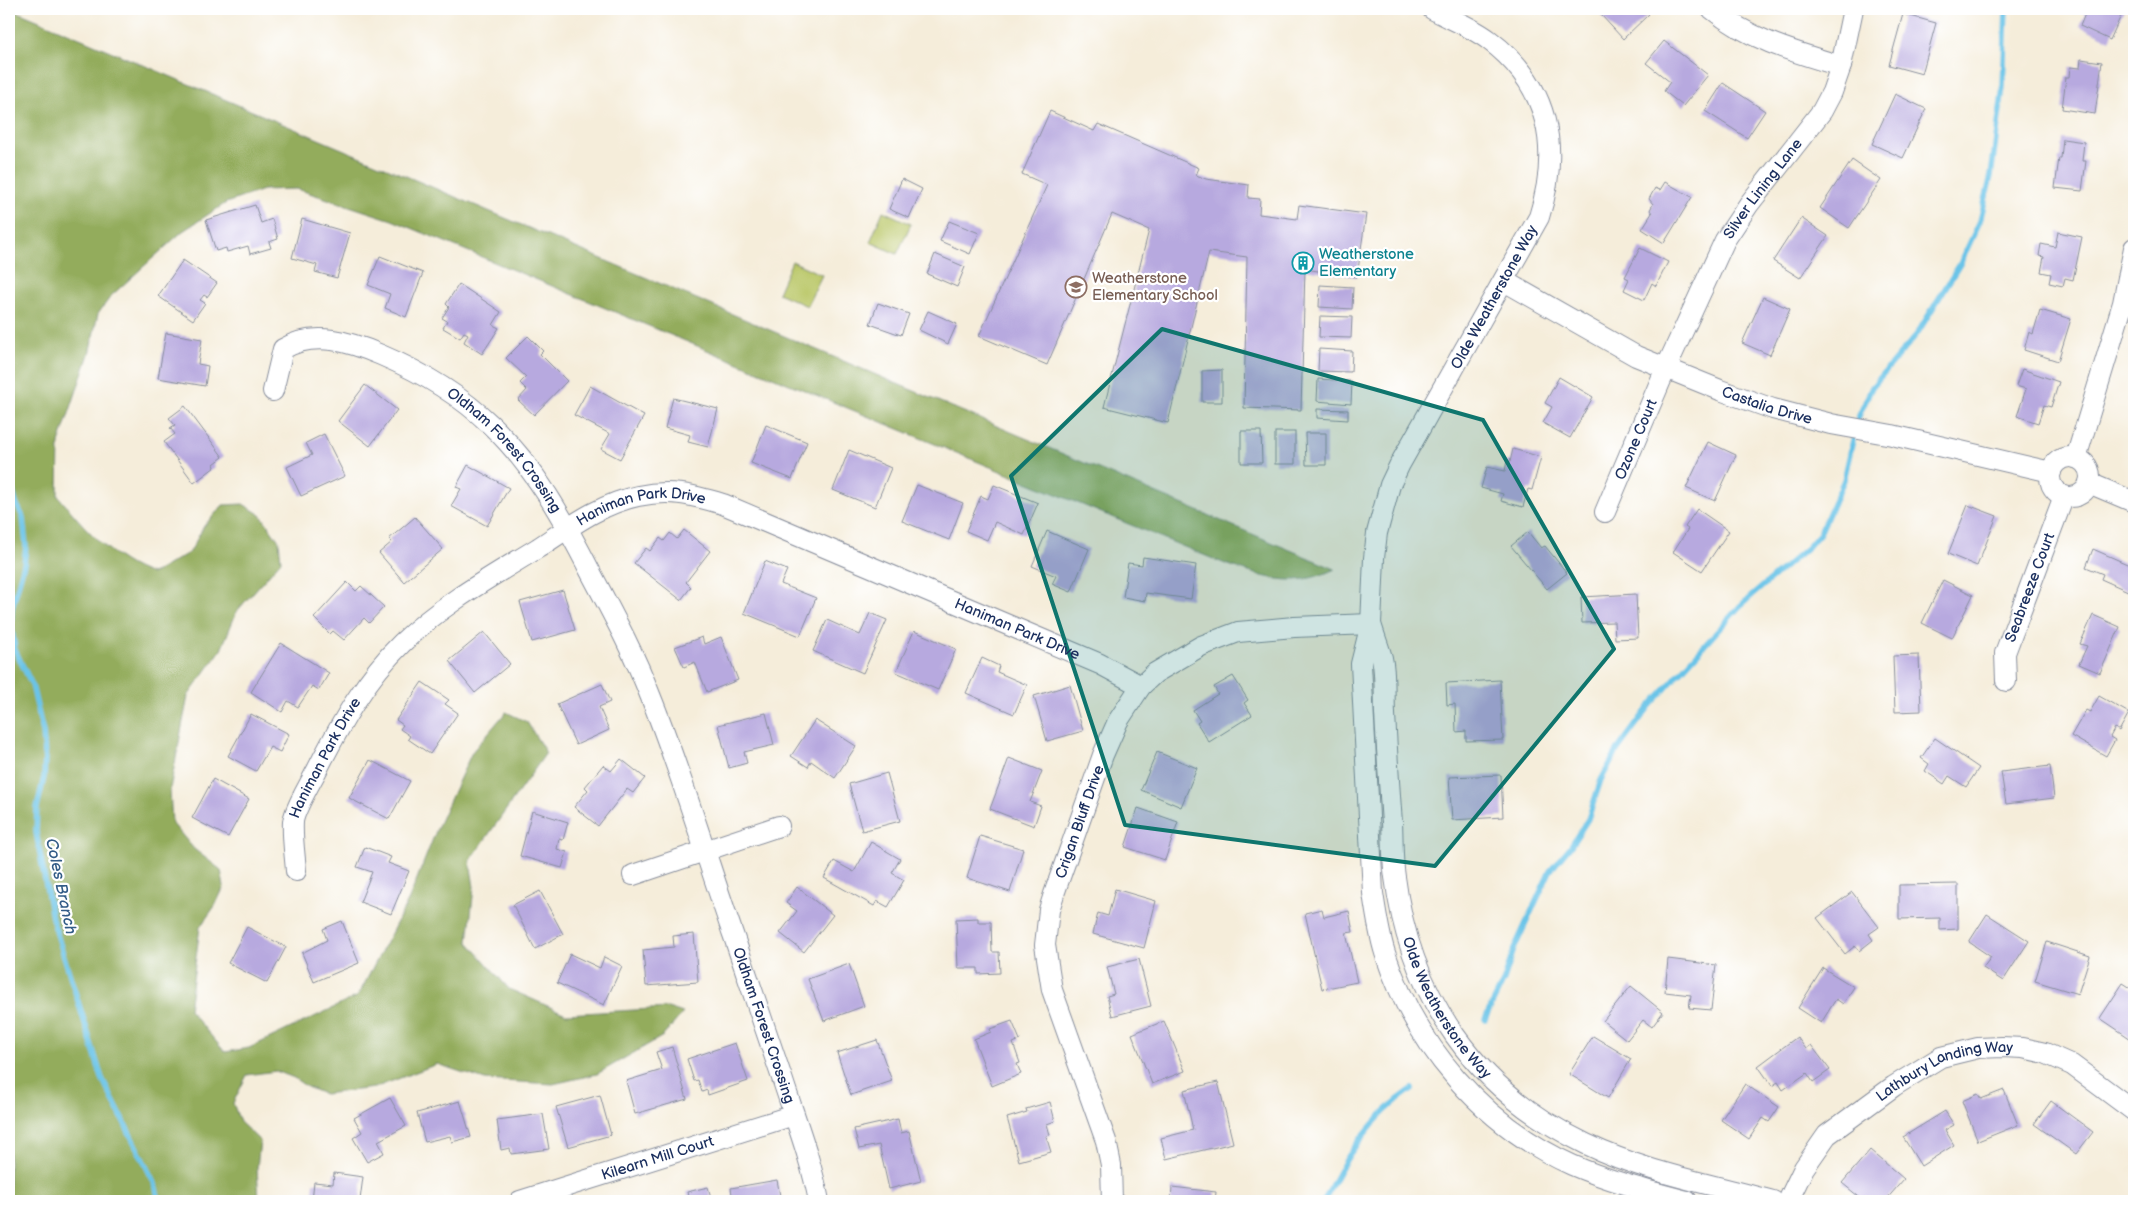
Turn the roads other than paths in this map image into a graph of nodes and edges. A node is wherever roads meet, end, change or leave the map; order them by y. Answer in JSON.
{"nodes":[{"id":1,"x":1432,"y":9,"type":"edge"},
{"id":2,"x":1712,"y":9,"type":"edge"},
{"id":3,"x":1853,"y":9,"type":"edge"},
{"id":4,"x":1841,"y":66,"type":"junction"},
{"id":5,"x":2134,"y":248,"type":"edge"},
{"id":6,"x":1504,"y":282,"type":"junction"},
{"id":7,"x":1666,"y":368,"type":"junction"},
{"id":8,"x":273,"y":391,"type":"dead end"},
{"id":9,"x":2076,"y":458,"type":"junction"},
{"id":10,"x":2051,"y":472,"type":"junction"},
{"id":11,"x":2089,"y":483,"type":"junction"},
{"id":12,"x":2064,"y":496,"type":"junction"},
{"id":13,"x":2134,"y":502,"type":"edge"},
{"id":14,"x":1605,"y":512,"type":"dead end"},
{"id":15,"x":567,"y":529,"type":"junction"},
{"id":16,"x":1371,"y":624,"type":"junction"},
{"id":17,"x":2006,"y":681,"type":"dead end"},
{"id":18,"x":1141,"y":686,"type":"junction"},
{"id":19,"x":779,"y":826,"type":"dead end"},
{"id":20,"x":706,"y":851,"type":"junction"},
{"id":21,"x":296,"y":871,"type":"dead end"},
{"id":22,"x":633,"y":875,"type":"dead end"},
{"id":23,"x":2134,"y":1111,"type":"edge"},
{"id":24,"x":794,"y":1114,"type":"junction"},
{"id":25,"x":1654,"y":1169,"type":"junction"},
{"id":26,"x":1647,"y":1196,"type":"edge"},
{"id":27,"x":520,"y":1201,"type":"edge"},
{"id":28,"x":819,"y":1201,"type":"edge"},
{"id":29,"x":1112,"y":1201,"type":"edge"},
{"id":30,"x":1687,"y":1201,"type":"edge"},
{"id":31,"x":1773,"y":1201,"type":"edge"},
{"id":32,"x":1788,"y":1201,"type":"edge"}],
"edges":[{"from":1,"to":6,"type":"street","name":"Olde Weatherstone Way"},
{"from":2,"to":4,"type":"street"},
{"from":3,"to":4,"type":"street","name":"Silver Lining Lane"},
{"from":4,"to":7,"type":"street","name":"Silver Lining Lane"},
{"from":5,"to":9,"type":"street"},
{"from":6,"to":7,"type":"street","name":"Castalia Drive"},
{"from":6,"to":16,"type":"street","name":"Olde Weatherstone Way"},
{"from":7,"to":10,"type":"street","name":"Castalia Drive"},
{"from":7,"to":14,"type":"street","name":"Ozone Court"},
{"from":8,"to":15,"type":"street","name":"Oldham Forest Crossing"},
{"from":9,"to":10,"type":"street"},
{"from":9,"to":11,"type":"street"},
{"from":10,"to":12,"type":"street"},
{"from":11,"to":12,"type":"street"},
{"from":11,"to":13,"type":"street"},
{"from":12,"to":17,"type":"street","name":"Seabreeze Court"},
{"from":15,"to":18,"type":"street","name":"Haniman Park Drive"},
{"from":15,"to":20,"type":"street","name":"Oldham Forest Crossing"},
{"from":15,"to":21,"type":"street","name":"Haniman Park Drive"},
{"from":16,"to":18,"type":"street","name":"Crigan Bluff Drive"},
{"from":16,"to":25,"type":"street","name":"Olde Weatherstone Way"},
{"from":16,"to":26,"type":"street","name":"Olde Weatherstone Way"},
{"from":18,"to":29,"type":"street","name":"Crigan Bluff Drive"},
{"from":19,"to":20,"type":"street"},
{"from":20,"to":22,"type":"street"},
{"from":20,"to":24,"type":"street","name":"Oldham Forest Crossing"},
{"from":23,"to":32,"type":"street","name":"Lathbury Landing Way"},
{"from":24,"to":27,"type":"street","name":"Kilearn Mill Court"},
{"from":24,"to":28,"type":"street","name":"Oldham Forest Crossing"},
{"from":25,"to":26,"type":"street"},
{"from":25,"to":31,"type":"street","name":"Olde Weatherstone Way"},
{"from":26,"to":30,"type":"street","name":"Olde Weatherstone Way"}]}
